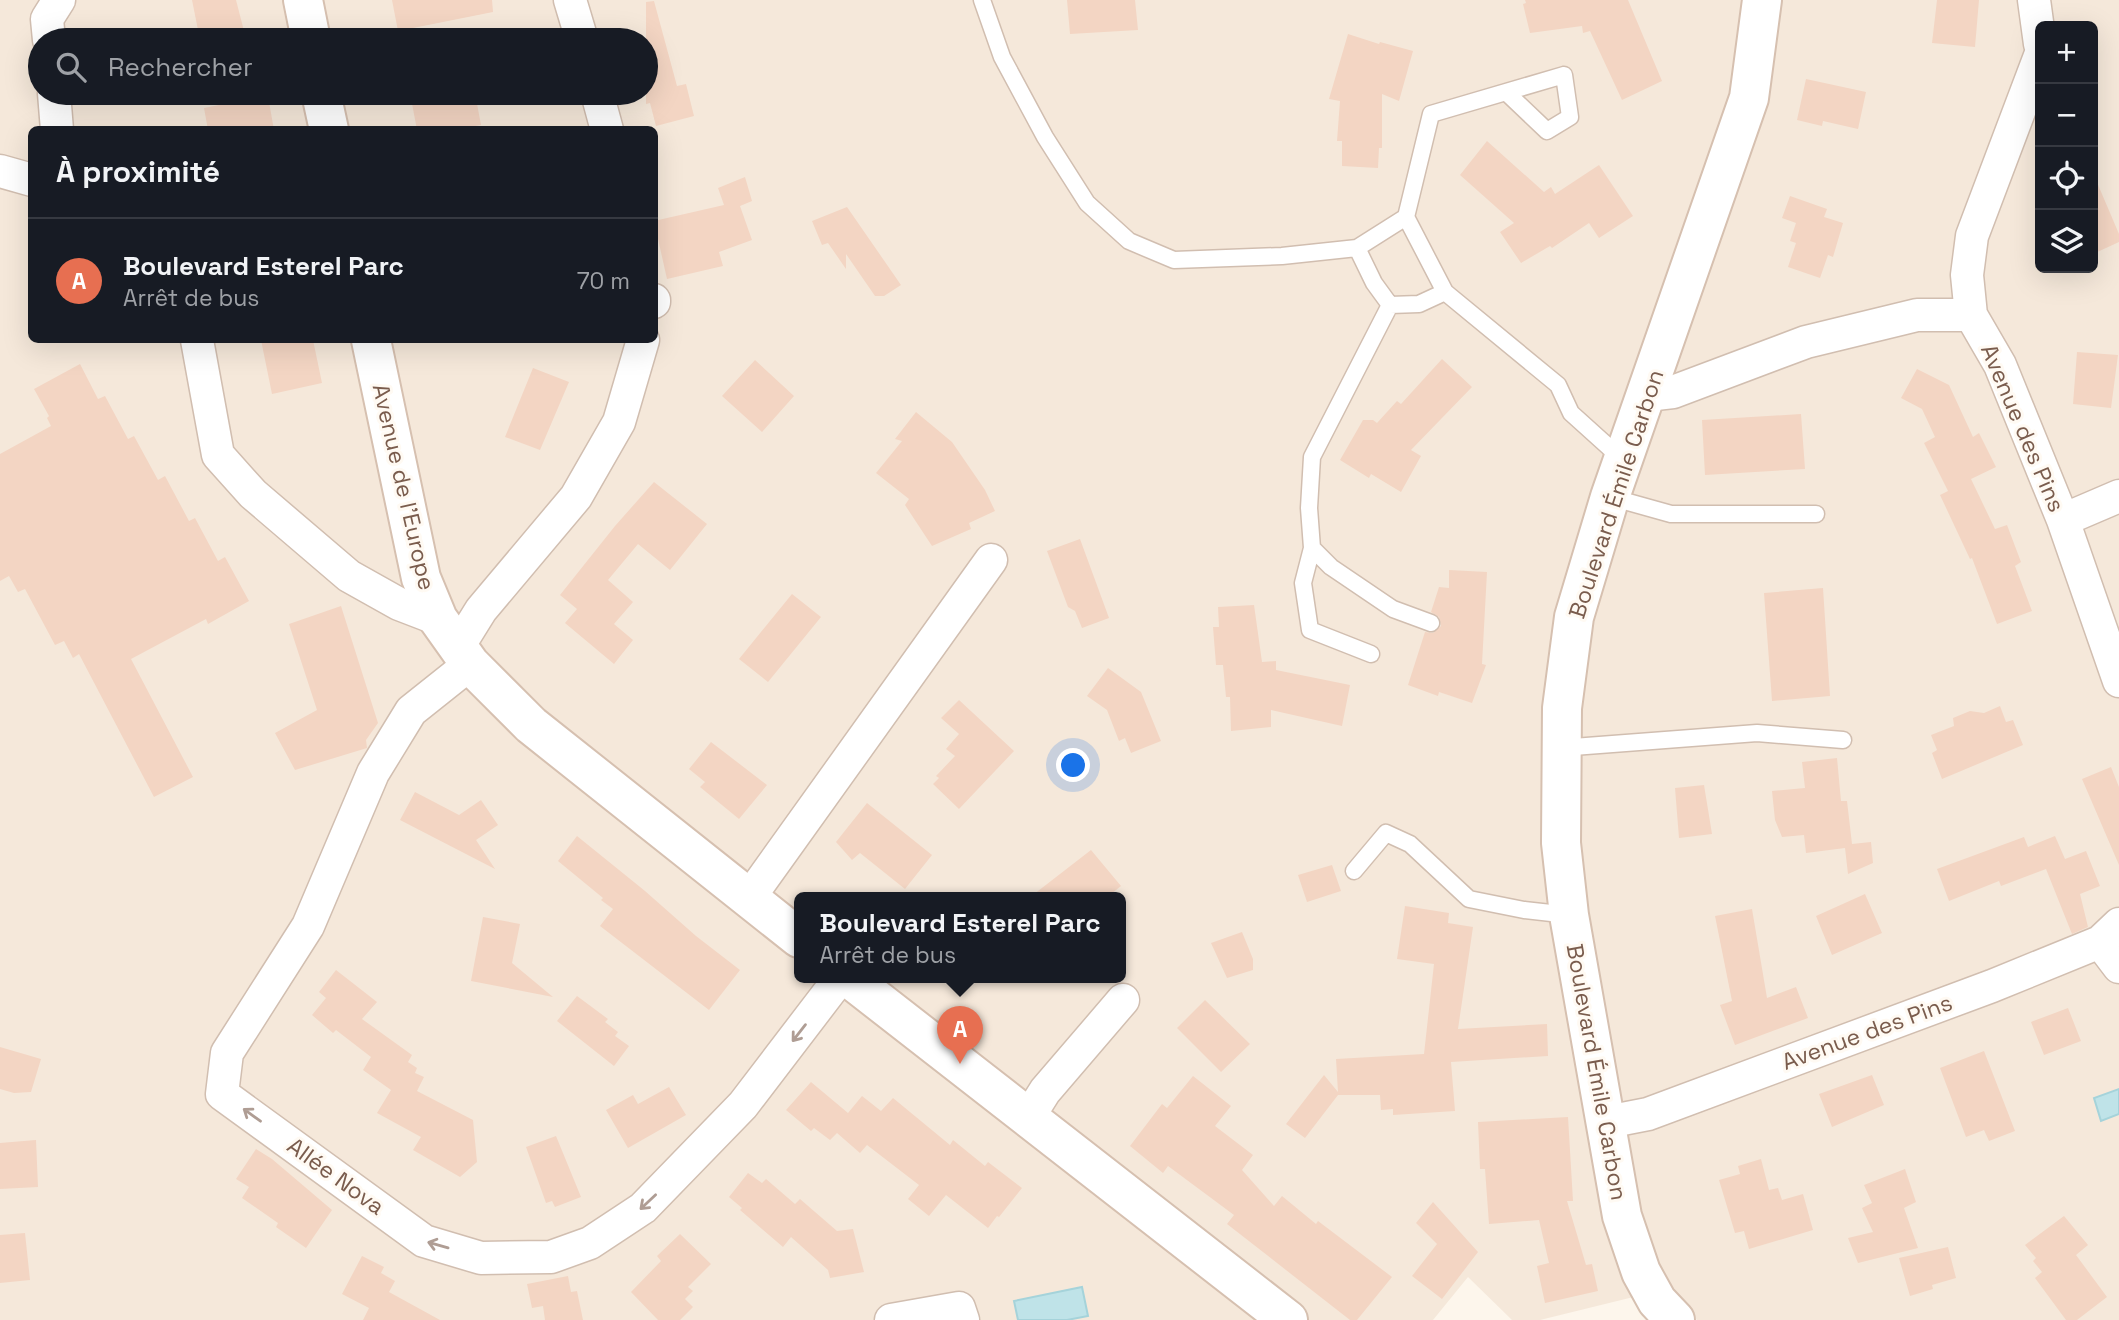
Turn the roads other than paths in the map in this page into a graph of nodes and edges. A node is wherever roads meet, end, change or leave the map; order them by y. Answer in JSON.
{"nodes":[{"id":1,"x":59,"y":0,"type":"edge"},
{"id":2,"x":303,"y":0,"type":"edge"},
{"id":3,"x":570,"y":0,"type":"edge"},
{"id":4,"x":982,"y":0,"type":"edge"},
{"id":5,"x":1762,"y":0,"type":"edge"},
{"id":6,"x":2034,"y":0,"type":"edge"},
{"id":7,"x":2037,"y":21,"type":"edge"},
{"id":8,"x":48,"y":28,"type":"edge"},
{"id":9,"x":309,"y":28,"type":"edge"},
{"id":10,"x":578,"y":28,"type":"edge"},
{"id":11,"x":2035,"y":69,"type":"edge"},
{"id":12,"x":1506,"y":92,"type":"dead end"},
{"id":13,"x":55,"y":105,"type":"edge"},
{"id":14,"x":324,"y":105,"type":"edge"},
{"id":15,"x":600,"y":105,"type":"edge"},
{"id":16,"x":57,"y":126,"type":"edge"},
{"id":17,"x":328,"y":126,"type":"edge"},
{"id":18,"x":606,"y":126,"type":"edge"},
{"id":19,"x":0,"y":171,"type":"edge"},
{"id":20,"x":28,"y":179,"type":"edge"},
{"id":21,"x":1406,"y":217,"type":"junction"},
{"id":22,"x":1357,"y":248,"type":"junction"},
{"id":23,"x":1445,"y":292,"type":"junction"},
{"id":24,"x":1390,"y":305,"type":"junction"},
{"id":25,"x":1971,"y":315,"type":"junction"},
{"id":26,"x":198,"y":343,"type":"edge"},
{"id":27,"x":372,"y":343,"type":"edge"},
{"id":28,"x":642,"y":343,"type":"edge"},
{"id":29,"x":1647,"y":395,"type":"junction"},
{"id":30,"x":1623,"y":460,"type":"junction"},
{"id":31,"x":2119,"y":496,"type":"edge"},
{"id":32,"x":1611,"y":497,"type":"junction"},
{"id":33,"x":1816,"y":514,"type":"dead end"},
{"id":34,"x":2063,"y":520,"type":"junction"},
{"id":35,"x":1312,"y":548,"type":"junction"},
{"id":36,"x":991,"y":560,"type":"dead end"},
{"id":37,"x":1431,"y":623,"type":"dead end"},
{"id":38,"x":455,"y":644,"type":"junction"},
{"id":39,"x":1371,"y":653,"type":"dead end"},
{"id":40,"x":2119,"y":681,"type":"edge"},
{"id":41,"x":1843,"y":740,"type":"dead end"},
{"id":42,"x":1560,"y":748,"type":"junction"},
{"id":43,"x":1354,"y":871,"type":"dead end"},
{"id":44,"x":749,"y":898,"type":"junction"},
{"id":45,"x":1569,"y":915,"type":"junction"},
{"id":46,"x":2109,"y":933,"type":"edge"},
{"id":47,"x":794,"y":934,"type":"edge"},
{"id":48,"x":2119,"y":967,"type":"edge"},
{"id":49,"x":837,"y":983,"type":"edge"},
{"id":50,"x":855,"y":983,"type":"edge"},
{"id":51,"x":1123,"y":1000,"type":"dead end"},
{"id":52,"x":1028,"y":1118,"type":"junction"},
{"id":53,"x":1607,"y":1122,"type":"junction"},
{"id":54,"x":1270,"y":1315,"type":"edge"},
{"id":55,"x":891,"y":1320,"type":"edge"},
{"id":56,"x":963,"y":1320,"type":"edge"},
{"id":57,"x":1675,"y":1320,"type":"edge"}],
"edges":[{"from":1,"to":8,"type":"street"},
{"from":2,"to":9,"type":"street"},
{"from":3,"to":10,"type":"street"},
{"from":4,"to":22,"type":"lane"},
{"from":5,"to":29,"type":"street","name":"Boulevard Émile Carbon"},
{"from":6,"to":7,"type":"street"},
{"from":11,"to":25,"type":"street","name":"Avenue des Pins"},
{"from":12,"to":21,"type":"lane"},
{"from":13,"to":16,"type":"street"},
{"from":14,"to":17,"type":"street"},
{"from":15,"to":18,"type":"street"},
{"from":19,"to":20,"type":"street"},
{"from":21,"to":22,"type":"lane"},
{"from":21,"to":23,"type":"lane"},
{"from":22,"to":24,"type":"lane"},
{"from":23,"to":24,"type":"lane"},
{"from":23,"to":30,"type":"lane"},
{"from":24,"to":35,"type":"lane"},
{"from":25,"to":29,"type":"street"},
{"from":25,"to":34,"type":"street","name":"Avenue des Pins"},
{"from":26,"to":38,"type":"street"},
{"from":27,"to":38,"type":"street","name":"Avenue de l'Europe"},
{"from":28,"to":38,"type":"street","name":"Allée Nova"},
{"from":29,"to":30,"type":"street","name":"Boulevard Émile Carbon"},
{"from":30,"to":32,"type":"street","name":"Boulevard Émile Carbon"},
{"from":31,"to":34,"type":"street"},
{"from":32,"to":33,"type":"lane"},
{"from":32,"to":42,"type":"street","name":"Boulevard Émile Carbon"},
{"from":34,"to":40,"type":"street","name":"Avenue des Pins"},
{"from":35,"to":37,"type":"lane"},
{"from":35,"to":39,"type":"lane"},
{"from":36,"to":44,"type":"street"},
{"from":38,"to":44,"type":"street"},
{"from":49,"to":38,"type":"street","name":"Allée Nova","one_way":true},
{"from":41,"to":42,"type":"lane"},
{"from":42,"to":45,"type":"street","name":"Boulevard Émile Carbon"},
{"from":43,"to":45,"type":"lane"},
{"from":44,"to":47,"type":"street"},
{"from":45,"to":53,"type":"street","name":"Boulevard Émile Carbon"},
{"from":46,"to":48,"type":"street"},
{"from":46,"to":53,"type":"street","name":"Avenue des Pins"},
{"from":50,"to":52,"type":"street"},
{"from":51,"to":52,"type":"street"},
{"from":52,"to":54,"type":"street"},
{"from":53,"to":57,"type":"street","name":"Boulevard Émile Carbon"},
{"from":55,"to":56,"type":"street"}]}
